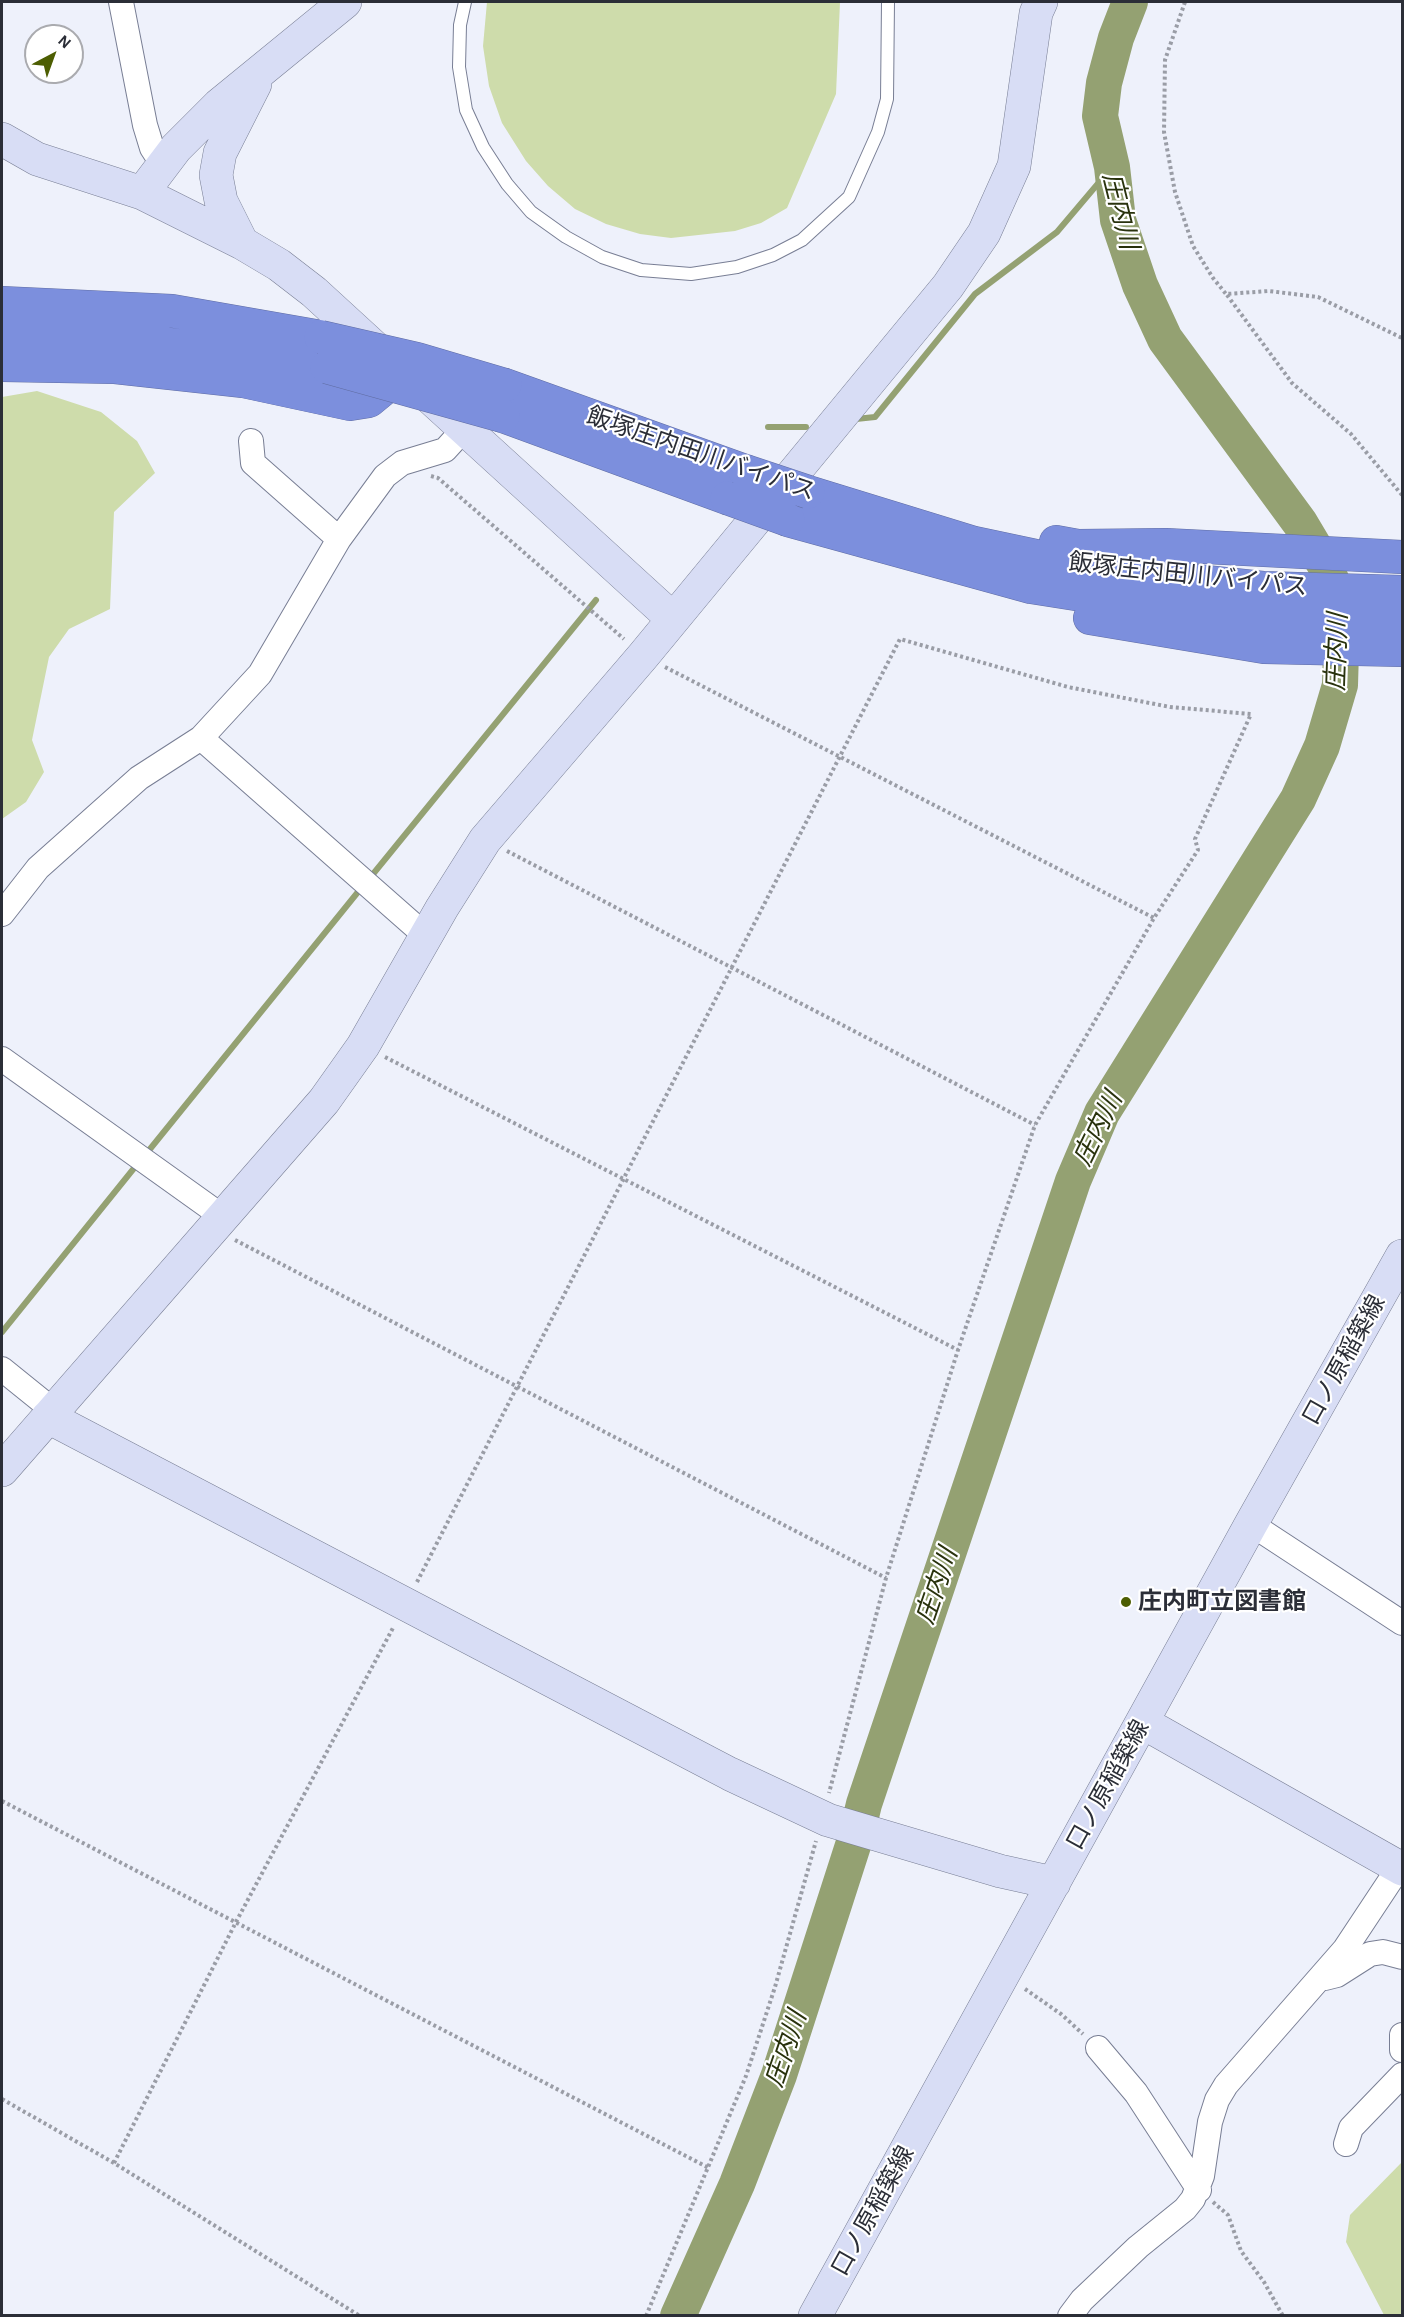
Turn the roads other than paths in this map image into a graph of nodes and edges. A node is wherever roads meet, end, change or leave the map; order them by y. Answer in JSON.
{"nodes":[{"id":1,"x":121,"y":2,"type":"edge"},
{"id":2,"x":345,"y":2,"type":"edge"},
{"id":3,"x":465,"y":2,"type":"edge"},
{"id":4,"x":888,"y":2,"type":"edge"},
{"id":5,"x":1041,"y":2,"type":"edge"},
{"id":6,"x":261,"y":72,"type":"junction"},
{"id":7,"x":2,"y":139,"type":"edge"},
{"id":8,"x":163,"y":165,"type":"junction"},
{"id":9,"x":142,"y":193,"type":"junction"},
{"id":10,"x":242,"y":243,"type":"junction"},
{"id":11,"x":2,"y":303,"type":"edge"},
{"id":12,"x":2,"y":335,"type":"edge"},
{"id":13,"x":324,"y":352,"type":"junction"},
{"id":14,"x":2,"y":365,"type":"edge"},
{"id":15,"x":403,"y":373,"type":"junction"},
{"id":16,"x":504,"y":401,"type":"junction"},
{"id":17,"x":465,"y":428,"type":"junction"},
{"id":18,"x":250,"y":441,"type":"dead end"},
{"id":19,"x":839,"y":502,"type":"junction"},
{"id":20,"x":795,"y":522,"type":"junction"},
{"id":21,"x":339,"y":538,"type":"junction"},
{"id":22,"x":1402,"y":557,"type":"edge"},
{"id":23,"x":1402,"y":592,"type":"edge"},
{"id":24,"x":1262,"y":601,"type":"junction"},
{"id":25,"x":1402,"y":618,"type":"edge"},
{"id":26,"x":673,"y":619,"type":"junction"},
{"id":27,"x":1402,"y":650,"type":"edge"},
{"id":28,"x":201,"y":738,"type":"junction"},
{"id":29,"x":2,"y":914,"type":"edge"},
{"id":30,"x":426,"y":936,"type":"junction"},
{"id":31,"x":2,"y":1059,"type":"edge"},
{"id":32,"x":218,"y":1222,"type":"junction"},
{"id":33,"x":1402,"y":1256,"type":"edge"},
{"id":34,"x":2,"y":1369,"type":"edge"},
{"id":35,"x":51,"y":1414,"type":"junction"},
{"id":36,"x":2,"y":1470,"type":"edge"},
{"id":37,"x":1251,"y":1524,"type":"junction"},
{"id":38,"x":1402,"y":1623,"type":"edge"},
{"id":39,"x":1142,"y":1722,"type":"junction"},
{"id":40,"x":1402,"y":1867,"type":"edge"},
{"id":41,"x":1054,"y":1883,"type":"junction"},
{"id":42,"x":1402,"y":1957,"type":"edge"},
{"id":43,"x":1320,"y":1979,"type":"junction"},
{"id":44,"x":1402,"y":2035,"type":"edge"},
{"id":45,"x":1098,"y":2048,"type":"road end"},
{"id":46,"x":1402,"y":2050,"type":"edge"},
{"id":47,"x":1402,"y":2075,"type":"edge"},
{"id":48,"x":1346,"y":2144,"type":"dead end"},
{"id":49,"x":1199,"y":2190,"type":"junction"},
{"id":50,"x":815,"y":2316,"type":"edge"},
{"id":51,"x":1070,"y":2316,"type":"edge"}],
"edges":[{"from":1,"to":8,"type":"street"},
{"from":2,"to":6,"type":"street"},
{"from":3,"to":4,"type":"lane"},
{"from":5,"to":26,"type":"street"},
{"from":6,"to":8,"type":"street"},
{"from":6,"to":10,"type":"street"},
{"from":7,"to":9,"type":"street"},
{"from":8,"to":9,"type":"street"},
{"from":9,"to":10,"type":"street"},
{"from":10,"to":15,"type":"street"},
{"from":11,"to":13,"type":"highway","name":"飯塚庄内田川バイパス"},
{"from":12,"to":13,"type":"highway","name":"飯塚庄内田川バイパス"},
{"from":13,"to":16,"type":"highway","name":"飯塚庄内田川バイパス","bridge":true},
{"from":14,"to":15,"type":"highway"},
{"from":15,"to":17,"type":"street"},
{"from":16,"to":19,"type":"highway","name":"飯塚庄内田川バイパス","bridge":true},
{"from":16,"to":20,"type":"highway","name":"飯塚庄内田川バイパス","bridge":true},
{"from":17,"to":21,"type":"street"},
{"from":17,"to":26,"type":"street"},
{"from":18,"to":21,"type":"street"},
{"from":19,"to":22,"type":"highway"},
{"from":19,"to":24,"type":"highway","name":"飯塚庄内田川バイパス"},
{"from":20,"to":24,"type":"highway","name":"飯塚庄内田川バイパス"},
{"from":20,"to":27,"type":"highway"},
{"from":21,"to":28,"type":"street"},
{"from":23,"to":24,"type":"highway","name":"飯塚庄内田川バイパス"},
{"from":24,"to":25,"type":"highway","name":"飯塚庄内田川バイパス"},
{"from":26,"to":30,"type":"street"},
{"from":28,"to":29,"type":"street"},
{"from":28,"to":30,"type":"street"},
{"from":30,"to":32,"type":"street"},
{"from":31,"to":32,"type":"street"},
{"from":32,"to":35,"type":"street"},
{"from":33,"to":37,"type":"street","name":"口ノ原稲築線"},
{"from":34,"to":35,"type":"street"},
{"from":35,"to":36,"type":"street"},
{"from":35,"to":41,"type":"street"},
{"from":37,"to":38,"type":"street"},
{"from":37,"to":39,"type":"street","name":"口ノ原稲築線"},
{"from":39,"to":40,"type":"street"},
{"from":39,"to":41,"type":"street","name":"口ノ原稲築線"},
{"from":40,"to":43,"type":"street"},
{"from":41,"to":50,"type":"street","name":"口ノ原稲築線"},
{"from":42,"to":43,"type":"street"},
{"from":43,"to":49,"type":"street"},
{"from":44,"to":46,"type":"street"},
{"from":45,"to":49,"type":"street"},
{"from":47,"to":48,"type":"street"},
{"from":49,"to":51,"type":"street"}]}
